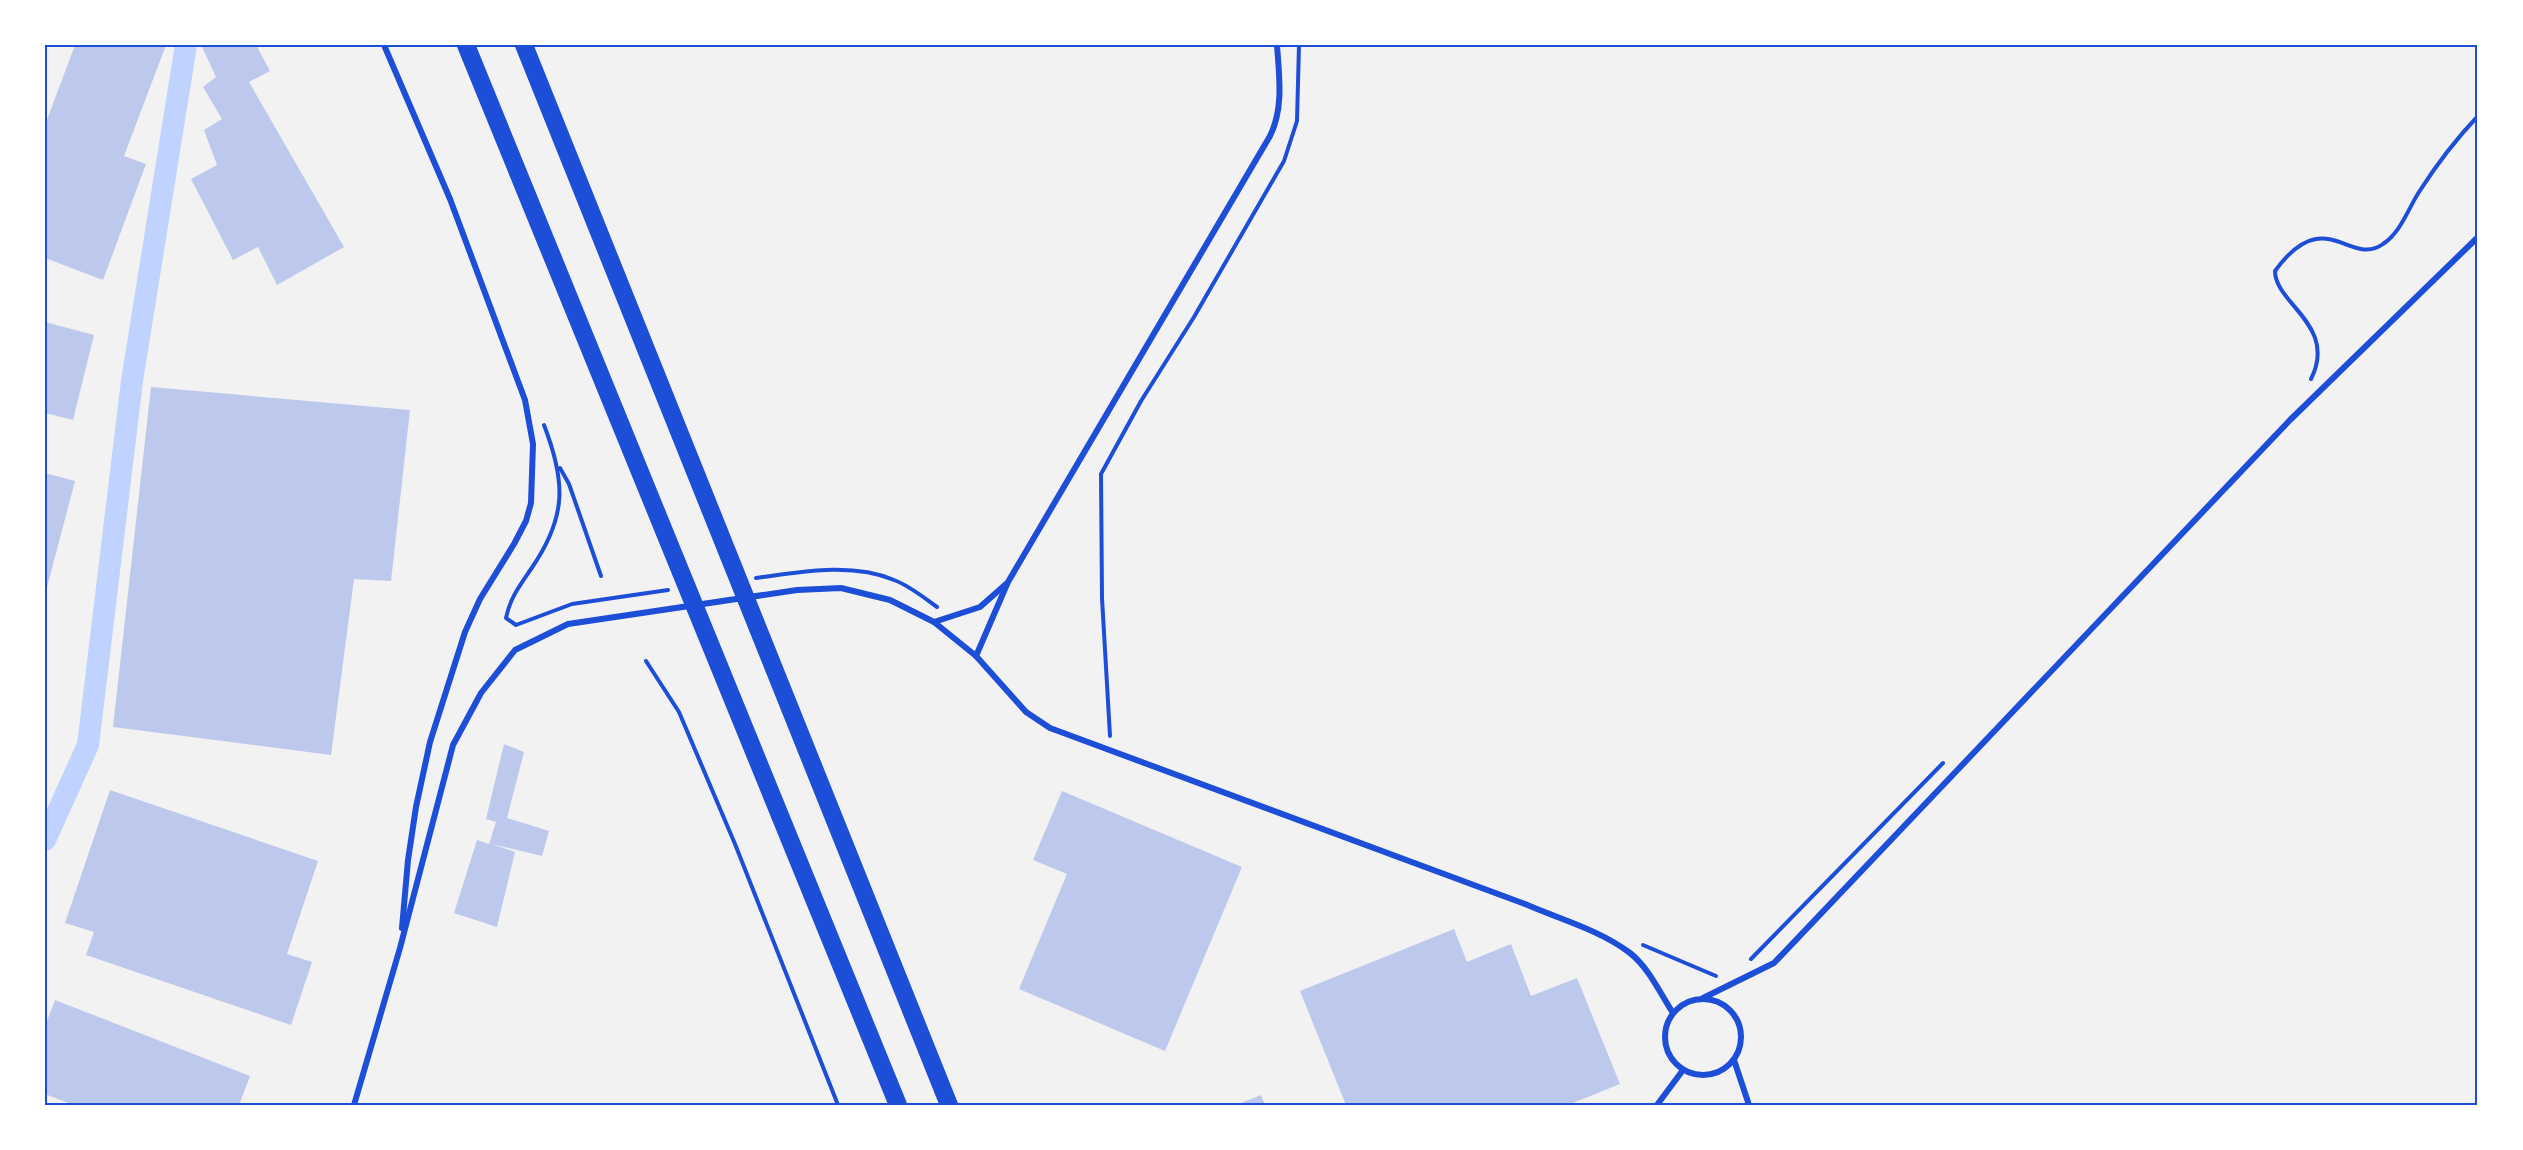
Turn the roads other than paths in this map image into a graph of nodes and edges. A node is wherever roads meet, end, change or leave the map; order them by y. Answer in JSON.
{"nodes":[{"id":1,"x":384,"y":45,"type":"edge"},
{"id":2,"x":466,"y":45,"type":"edge"},
{"id":3,"x":525,"y":45,"type":"edge"},
{"id":4,"x":1277,"y":45,"type":"edge"},
{"id":5,"x":2478,"y":237,"type":"edge"},
{"id":6,"x":1008,"y":582,"type":"junction"},
{"id":7,"x":934,"y":622,"type":"junction"},
{"id":8,"x":976,"y":656,"type":"junction"},
{"id":9,"x":400,"y":948,"type":"junction"},
{"id":10,"x":1703,"y":998,"type":"junction"},
{"id":11,"x":1673,"y":1013,"type":"junction"},
{"id":12,"x":1734,"y":1060,"type":"junction"},
{"id":13,"x":1683,"y":1070,"type":"junction"},
{"id":14,"x":354,"y":1105,"type":"edge"},
{"id":15,"x":898,"y":1105,"type":"edge"},
{"id":16,"x":949,"y":1105,"type":"edge"},
{"id":17,"x":1657,"y":1105,"type":"edge"},
{"id":18,"x":1749,"y":1105,"type":"edge"}],
"edges":[{"from":1,"to":9,"type":"street"},
{"from":2,"to":15,"type":"highway"},
{"from":3,"to":16,"type":"highway"},
{"from":4,"to":6,"type":"street"},
{"from":5,"to":10,"type":"street"},
{"from":6,"to":7,"type":"street"},
{"from":6,"to":8,"type":"street"},
{"from":7,"to":8,"type":"street"},
{"from":7,"to":9,"type":"street"},
{"from":8,"to":11,"type":"street"},
{"from":9,"to":14,"type":"street"},
{"from":10,"to":11,"type":"street"},
{"from":10,"to":12,"type":"street"},
{"from":11,"to":13,"type":"street"},
{"from":12,"to":13,"type":"street"},
{"from":12,"to":18,"type":"street"},
{"from":13,"to":17,"type":"street"}]}
